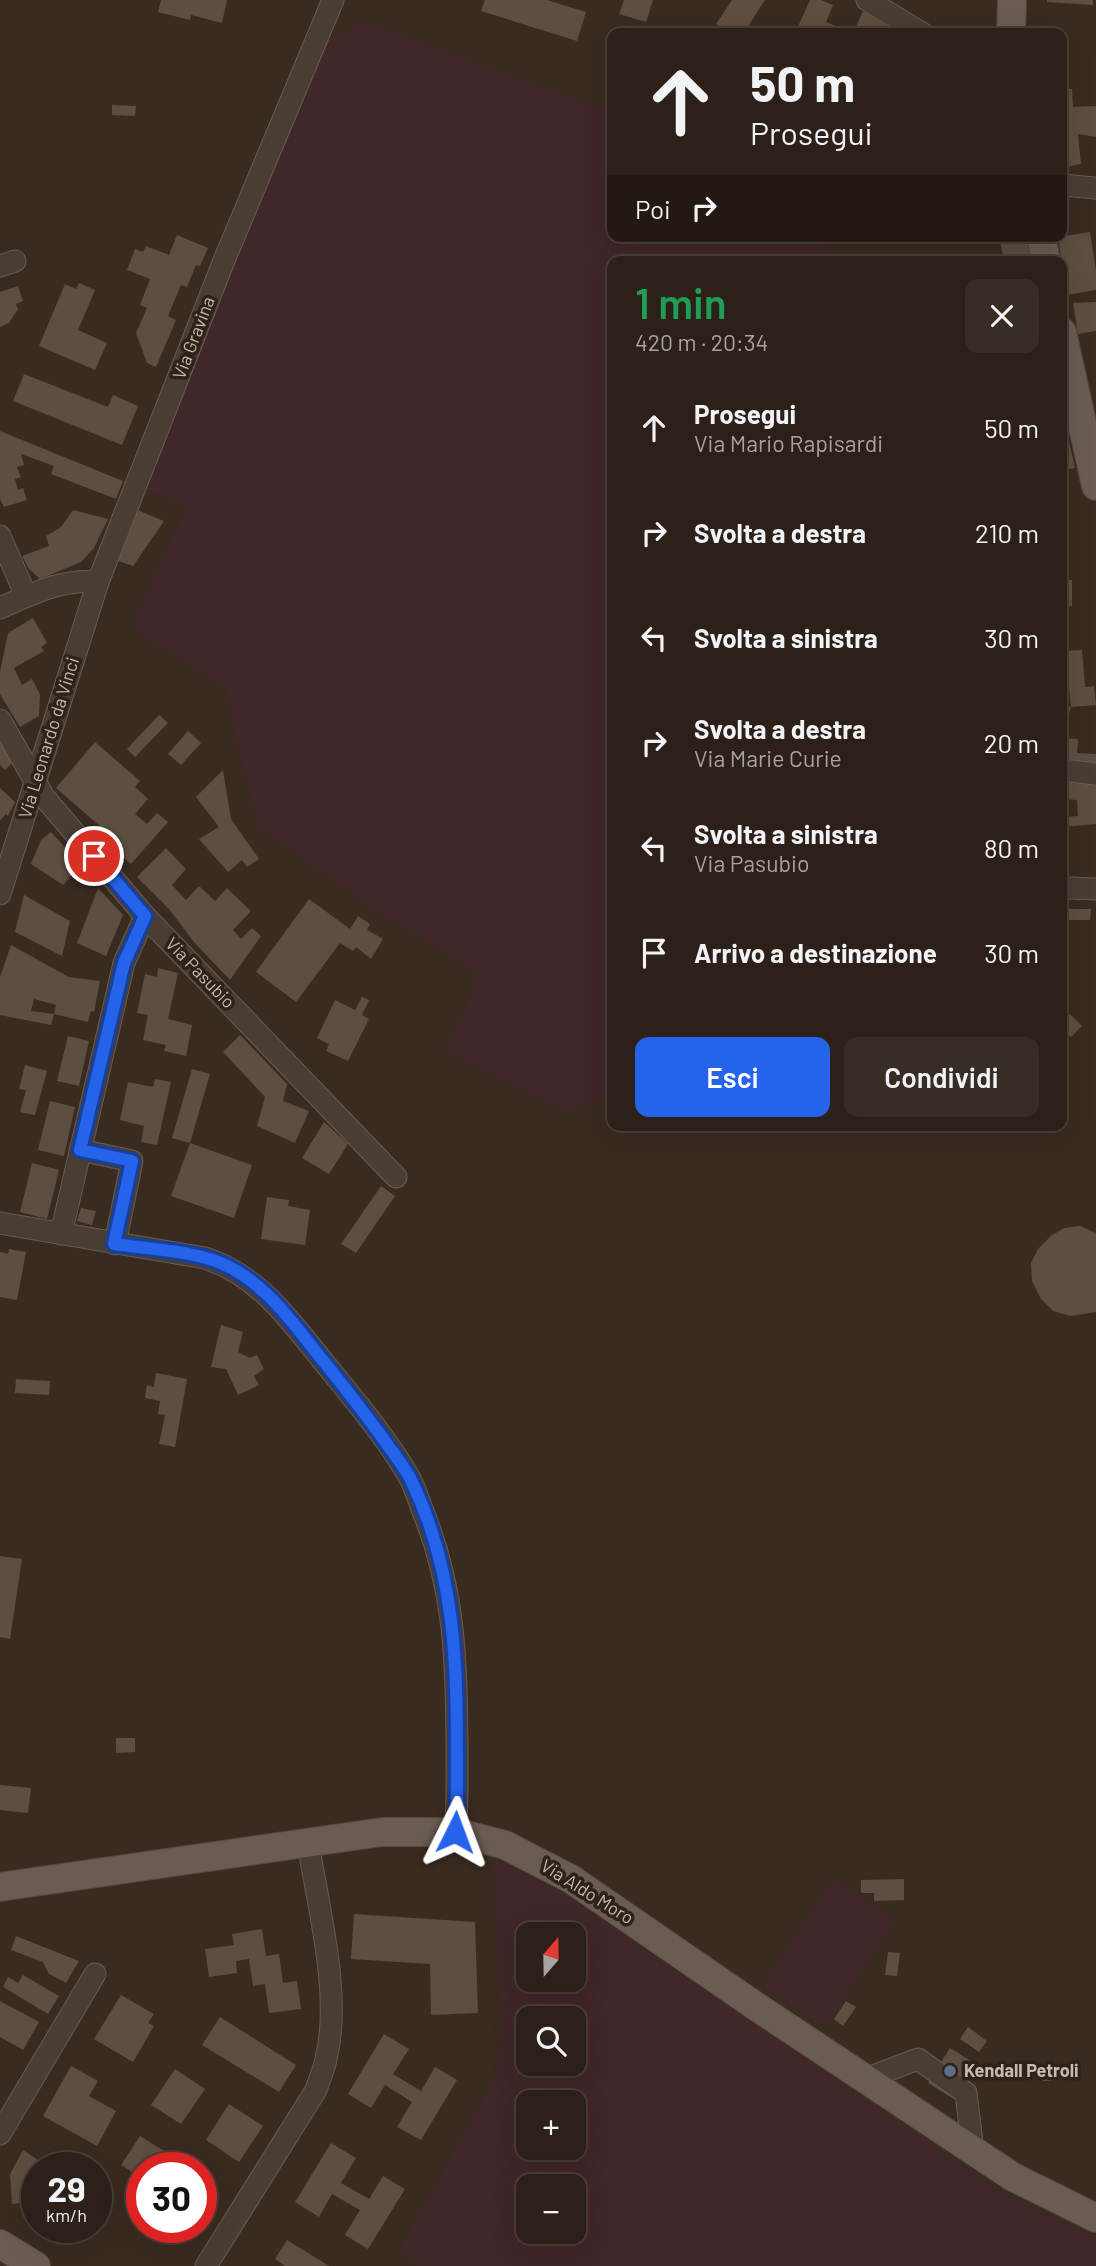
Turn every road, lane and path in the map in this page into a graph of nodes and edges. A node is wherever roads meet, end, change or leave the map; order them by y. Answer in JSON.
{"nodes":[{"id":1,"x":333,"y":0,"type":"edge"},
{"id":2,"x":867,"y":0,"type":"edge"},
{"id":3,"x":1012,"y":0,"type":"edge"},
{"id":4,"x":914,"y":28,"type":"edge"},
{"id":5,"x":1011,"y":28,"type":"edge"},
{"id":6,"x":1067,"y":185,"type":"edge"},
{"id":7,"x":1096,"y":188,"type":"edge"},
{"id":8,"x":1067,"y":355,"type":"edge"},
{"id":9,"x":1096,"y":486,"type":"edge"},
{"id":10,"x":0,"y":536,"type":"edge"},
{"id":11,"x":98,"y":582,"type":"junction"},
{"id":12,"x":26,"y":596,"type":"junction"},
{"id":13,"x":1,"y":612,"type":"edge"},
{"id":14,"x":0,"y":720,"type":"edge"},
{"id":15,"x":1067,"y":771,"type":"edge"},
{"id":16,"x":1096,"y":774,"type":"edge"},
{"id":17,"x":36,"y":779,"type":"junction"},
{"id":18,"x":1071,"y":887,"type":"dead end"},
{"id":19,"x":1096,"y":889,"type":"edge"},
{"id":20,"x":0,"y":894,"type":"edge"},
{"id":21,"x":145,"y":916,"type":"junction"},
{"id":22,"x":80,"y":1150,"type":"junction"},
{"id":23,"x":396,"y":1177,"type":"dead end"},
{"id":24,"x":0,"y":1223,"type":"edge"},
{"id":25,"x":61,"y":1234,"type":"junction"},
{"id":26,"x":114,"y":1244,"type":"junction"},
{"id":27,"x":455,"y":1832,"type":"junction"},
{"id":28,"x":308,"y":1842,"type":"junction"},
{"id":29,"x":0,"y":1887,"type":"edge"},
{"id":30,"x":94,"y":1974,"type":"dead end"},
{"id":31,"x":865,"y":2079,"type":"junction"},
{"id":32,"x":0,"y":2134,"type":"edge"},
{"id":33,"x":973,"y":2151,"type":"junction"},
{"id":34,"x":1096,"y":2218,"type":"edge"},
{"id":35,"x":0,"y":2244,"type":"edge"},
{"id":36,"x":36,"y":2266,"type":"edge"},
{"id":37,"x":206,"y":2266,"type":"edge"}],
"edges":[{"from":1,"to":11,"type":"street","name":"Via Gravina"},
{"from":2,"to":4,"type":"street"},
{"from":3,"to":5,"type":"main road"},
{"from":6,"to":7,"type":"street"},
{"from":8,"to":9,"type":"main road"},
{"from":10,"to":12,"type":"street"},
{"from":11,"to":12,"type":"street"},
{"from":11,"to":17,"type":"street","name":"Via Leonardo da Vinci"},
{"from":12,"to":13,"type":"street"},
{"from":14,"to":17,"type":"street","name":"Via Pasubio"},
{"from":15,"to":16,"type":"street"},
{"from":17,"to":20,"type":"street","name":"Via Leonardo da Vinci"},
{"from":17,"to":21,"type":"street","name":"Via Pasubio"},
{"from":18,"to":19,"type":"street"},
{"from":21,"to":22,"type":"street"},
{"from":21,"to":23,"type":"street","name":"Via Pasubio"},
{"from":22,"to":25,"type":"street"},
{"from":22,"to":26,"type":"street"},
{"from":24,"to":25,"type":"street"},
{"from":25,"to":26,"type":"street"},
{"from":26,"to":27,"type":"street"},
{"from":27,"to":28,"type":"main road","name":"Via Aldo Moro"},
{"from":27,"to":31,"type":"main road","name":"Via Aldo Moro"},
{"from":28,"to":29,"type":"main road","name":"Via Aldo Moro"},
{"from":28,"to":37,"type":"street"},
{"from":30,"to":32,"type":"street"},
{"from":31,"to":33,"type":"main road","name":"Via Aldo Moro"},
{"from":31,"to":33,"type":"street"},
{"from":33,"to":34,"type":"main road","name":"Via Aldo Moro"},
{"from":35,"to":36,"type":"main road"}]}
